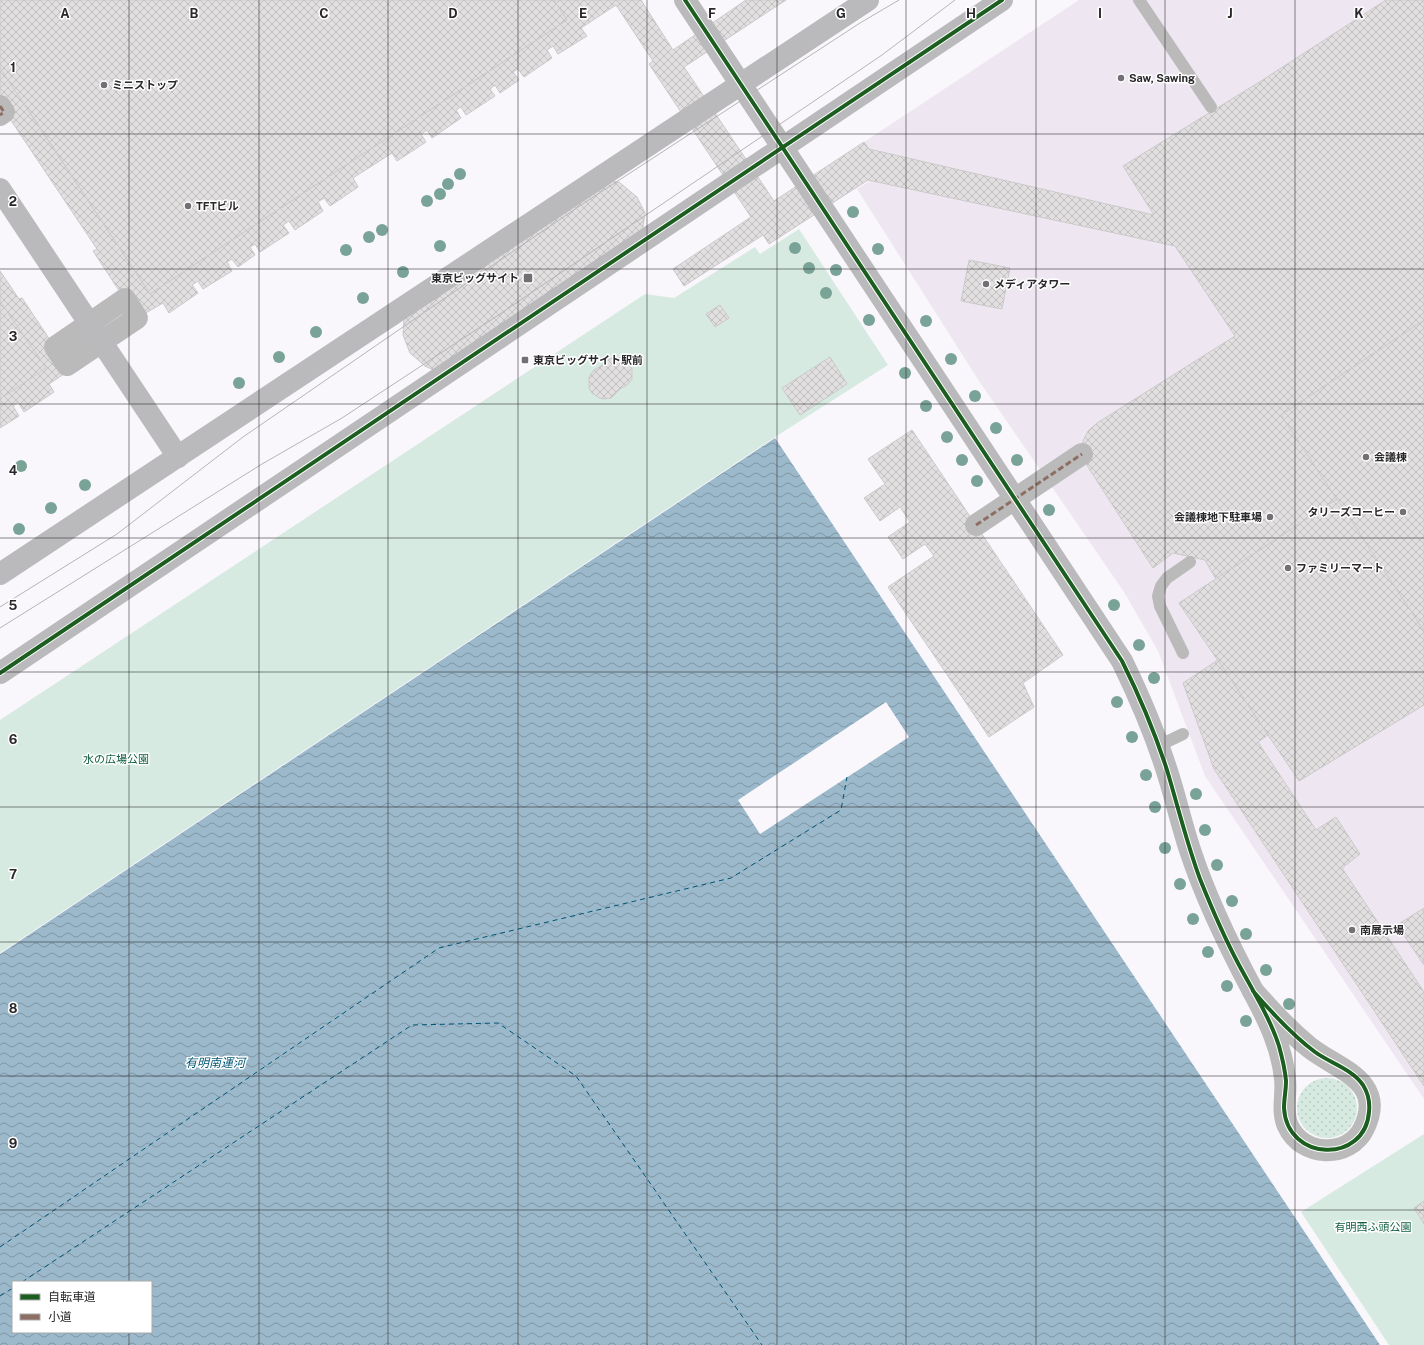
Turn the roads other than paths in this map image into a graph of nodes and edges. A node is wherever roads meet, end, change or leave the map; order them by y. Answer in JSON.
{"nodes":[{"id":1,"x":685,"y":0,"type":"edge"},
{"id":2,"x":868,"y":0,"type":"edge"},
{"id":3,"x":1002,"y":0,"type":"edge"},
{"id":4,"x":1139,"y":0,"type":"edge"},
{"id":5,"x":741,"y":84,"type":"junction"},
{"id":6,"x":0,"y":106,"type":"edge"},
{"id":7,"x":1211,"y":107,"type":"dead end"},
{"id":8,"x":0,"y":115,"type":"edge"},
{"id":9,"x":784,"y":147,"type":"junction"},
{"id":10,"x":0,"y":189,"type":"edge"},
{"id":11,"x":1082,"y":454,"type":"dead end"},
{"id":12,"x":178,"y":457,"type":"junction"},
{"id":13,"x":976,"y":525,"type":"dead end"},
{"id":14,"x":1190,"y":562,"type":"dead end"},
{"id":15,"x":0,"y":574,"type":"edge"},
{"id":16,"x":1183,"y":653,"type":"dead end"},
{"id":17,"x":0,"y":673,"type":"edge"},
{"id":18,"x":1183,"y":734,"type":"dead end"},
{"id":19,"x":1158,"y":746,"type":"junction"},
{"id":20,"x":1253,"y":992,"type":"junction"}],
"edges":[{"from":1,"to":5,"type":"street"},
{"from":2,"to":5,"type":"street"},
{"from":3,"to":9,"type":"street"},
{"from":4,"to":7,"type":"lane"},
{"from":5,"to":9,"type":"street"},
{"from":5,"to":12,"type":"street"},
{"from":6,"to":8,"type":"street"},
{"from":9,"to":17,"type":"street"},
{"from":9,"to":19,"type":"street"},
{"from":10,"to":12,"type":"street"},
{"from":11,"to":13,"type":"street","bridge":true},
{"from":12,"to":15,"type":"street"},
{"from":14,"to":16,"type":"lane"},
{"from":18,"to":19,"type":"lane"},
{"from":19,"to":20,"type":"street"},
{"from":20,"to":20,"type":"street"}]}
